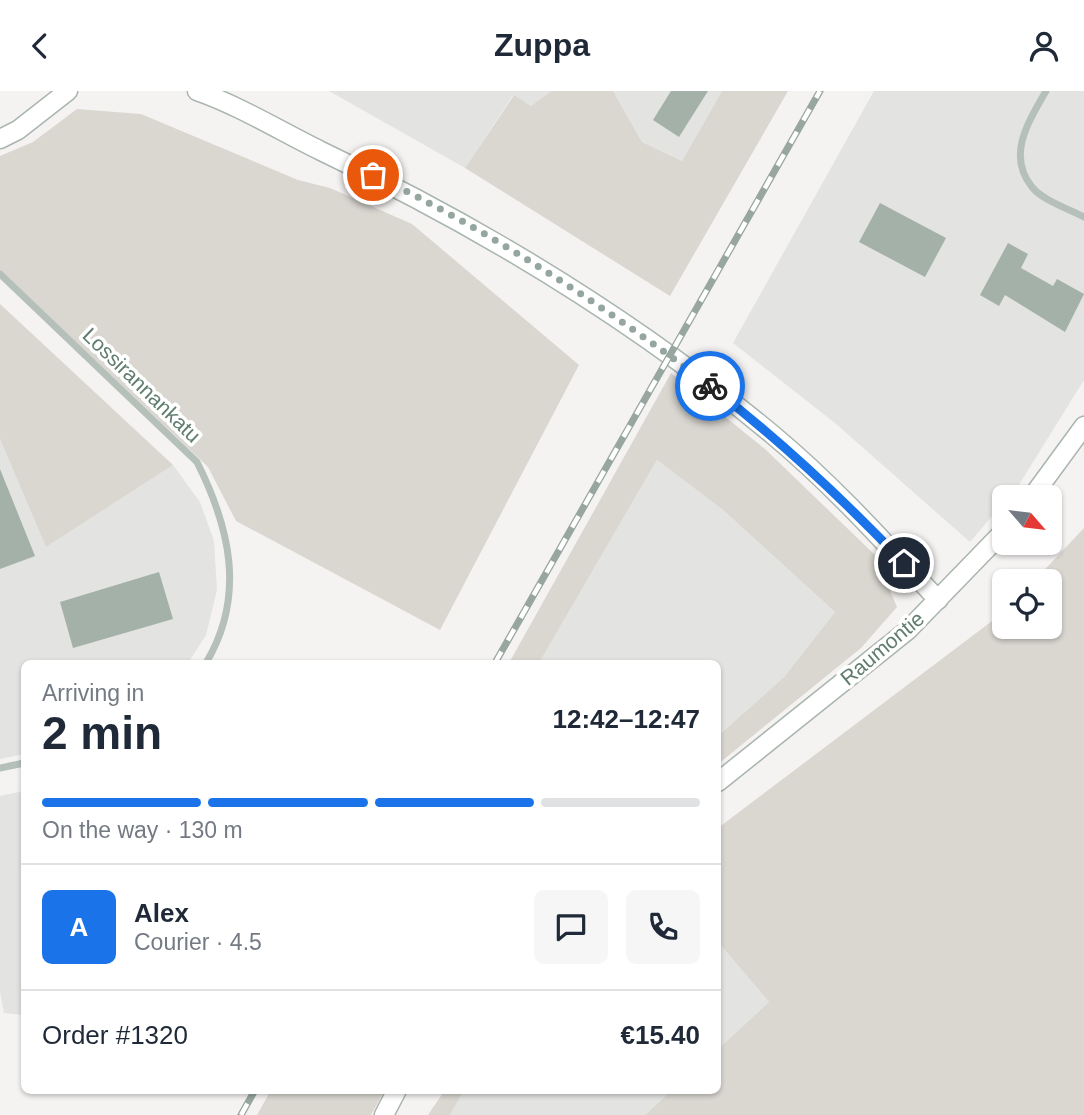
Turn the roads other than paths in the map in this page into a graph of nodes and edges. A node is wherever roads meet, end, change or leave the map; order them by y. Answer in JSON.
{"nodes":[{"id":1,"x":57,"y":91,"type":"edge"},
{"id":2,"x":68,"y":91,"type":"edge"},
{"id":3,"x":1046,"y":91,"type":"edge"},
{"id":4,"x":203,"y":92,"type":"edge"},
{"id":5,"x":46,"y":106,"type":"junction"},
{"id":6,"x":0,"y":139,"type":"edge"},
{"id":7,"x":1084,"y":217,"type":"edge"},
{"id":8,"x":0,"y":274,"type":"edge"},
{"id":9,"x":1084,"y":426,"type":"edge"},
{"id":10,"x":1040,"y":485,"type":"edge"},
{"id":11,"x":992,"y":544,"type":"edge"},
{"id":12,"x":938,"y":600,"type":"junction"},
{"id":13,"x":208,"y":660,"type":"edge"},
{"id":14,"x":21,"y":764,"type":"edge"},
{"id":15,"x":0,"y":768,"type":"edge"},
{"id":16,"x":721,"y":780,"type":"edge"},
{"id":17,"x":395,"y":1094,"type":"edge"},
{"id":18,"x":384,"y":1115,"type":"edge"}],
"edges":[{"from":1,"to":5,"type":"street"},
{"from":2,"to":5,"type":"street"},
{"from":3,"to":7,"type":"street"},
{"from":4,"to":12,"type":"street","name":"Raumontie"},
{"from":5,"to":6,"type":"street"},
{"from":8,"to":13,"type":"street","name":"Lossirannankatu"},
{"from":9,"to":10,"type":"street"},
{"from":11,"to":12,"type":"street"},
{"from":12,"to":16,"type":"street","name":"Raumontie"},
{"from":14,"to":15,"type":"street"},
{"from":17,"to":18,"type":"street"}]}
